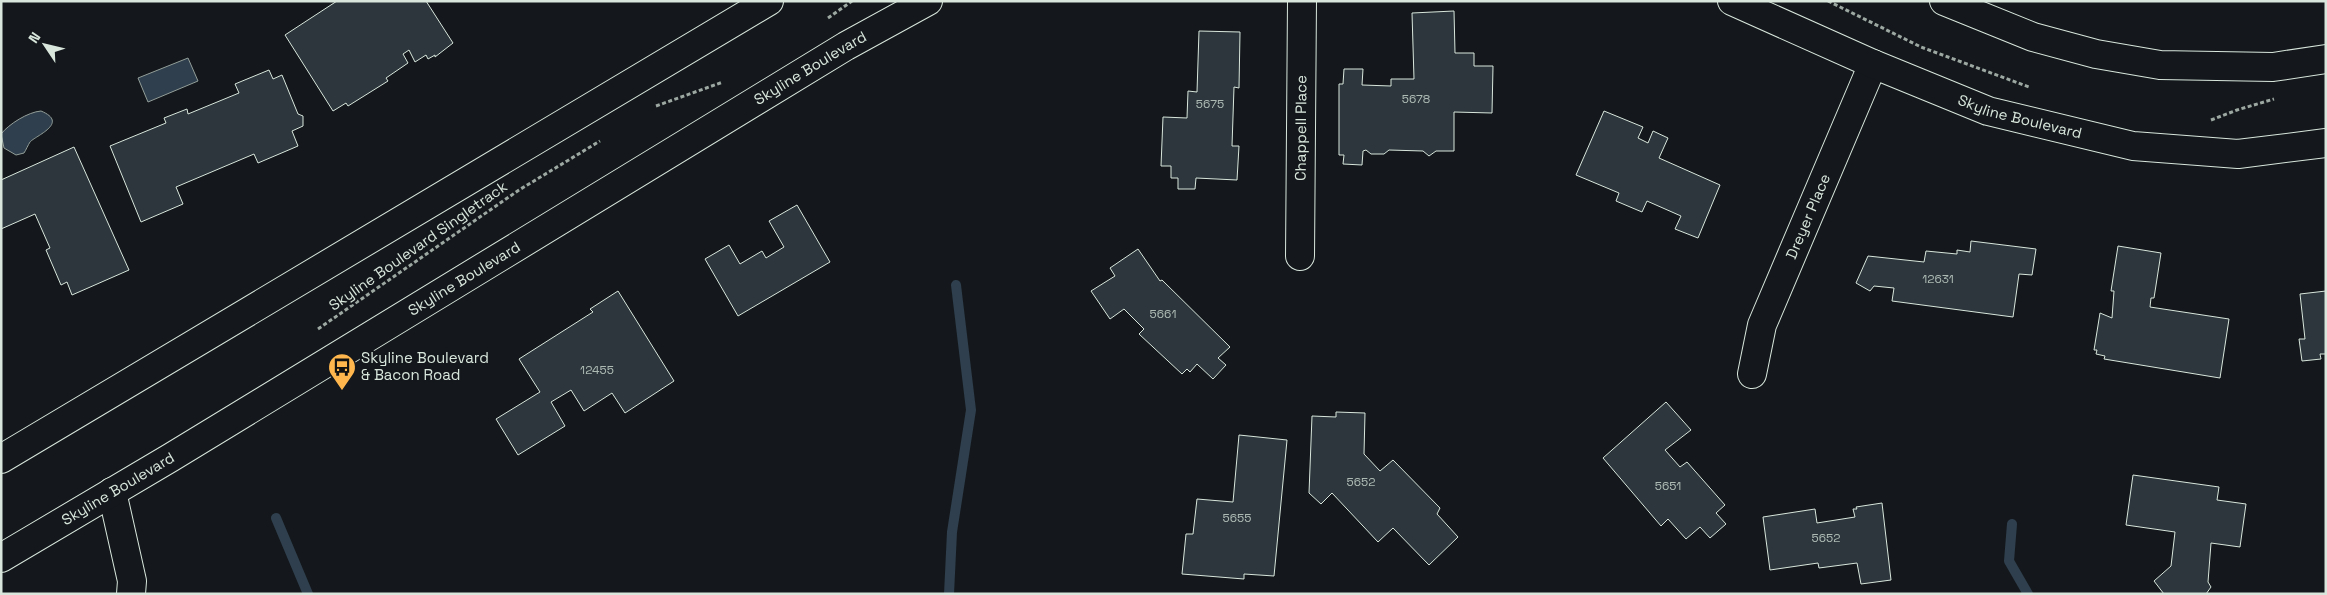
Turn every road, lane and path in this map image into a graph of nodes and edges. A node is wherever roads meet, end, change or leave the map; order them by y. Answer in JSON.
{"nodes":[{"id":1,"x":769,"y":1,"type":"edge"},
{"id":2,"x":852,"y":1,"type":"edge"},
{"id":3,"x":928,"y":1,"type":"edge"},
{"id":4,"x":1302,"y":1,"type":"edge"},
{"id":5,"x":1732,"y":1,"type":"edge"},
{"id":6,"x":1944,"y":1,"type":"edge"},
{"id":7,"x":821,"y":23,"type":"dead end"},
{"id":8,"x":2326,"y":59,"type":"edge"},
{"id":9,"x":1873,"y":64,"type":"junction"},
{"id":10,"x":724,"y":82,"type":"dead end"},
{"id":11,"x":655,"y":107,"type":"dead end"},
{"id":12,"x":607,"y":136,"type":"dead end"},
{"id":13,"x":2326,"y":143,"type":"edge"},
{"id":14,"x":1300,"y":256,"type":"dead end"},
{"id":15,"x":312,"y":333,"type":"dead end"},
{"id":16,"x":1752,"y":374,"type":"dead end"},
{"id":17,"x":1,"y":459,"type":"edge"},
{"id":18,"x":112,"y":492,"type":"junction"},
{"id":19,"x":1,"y":558,"type":"edge"},
{"id":20,"x":131,"y":594,"type":"edge"}],
"edges":[{"from":1,"to":17,"type":"main road"},
{"from":2,"to":7,"type":"path"},
{"from":3,"to":18,"type":"main road","name":"Skyline Boulevard"},
{"from":4,"to":14,"type":"main road","name":"Chappell Place"},
{"from":5,"to":9,"type":"main road","name":"Skyline Boulevard"},
{"from":6,"to":8,"type":"main road"},
{"from":9,"to":13,"type":"main road","name":"Skyline Boulevard"},
{"from":9,"to":16,"type":"main road","name":"Dreyer Place"},
{"from":10,"to":11,"type":"path"},
{"from":12,"to":15,"type":"path","name":"Skyline Boulevard Singletrack"},
{"from":18,"to":19,"type":"main road","name":"Skyline Boulevard"},
{"from":18,"to":20,"type":"main road"}]}
